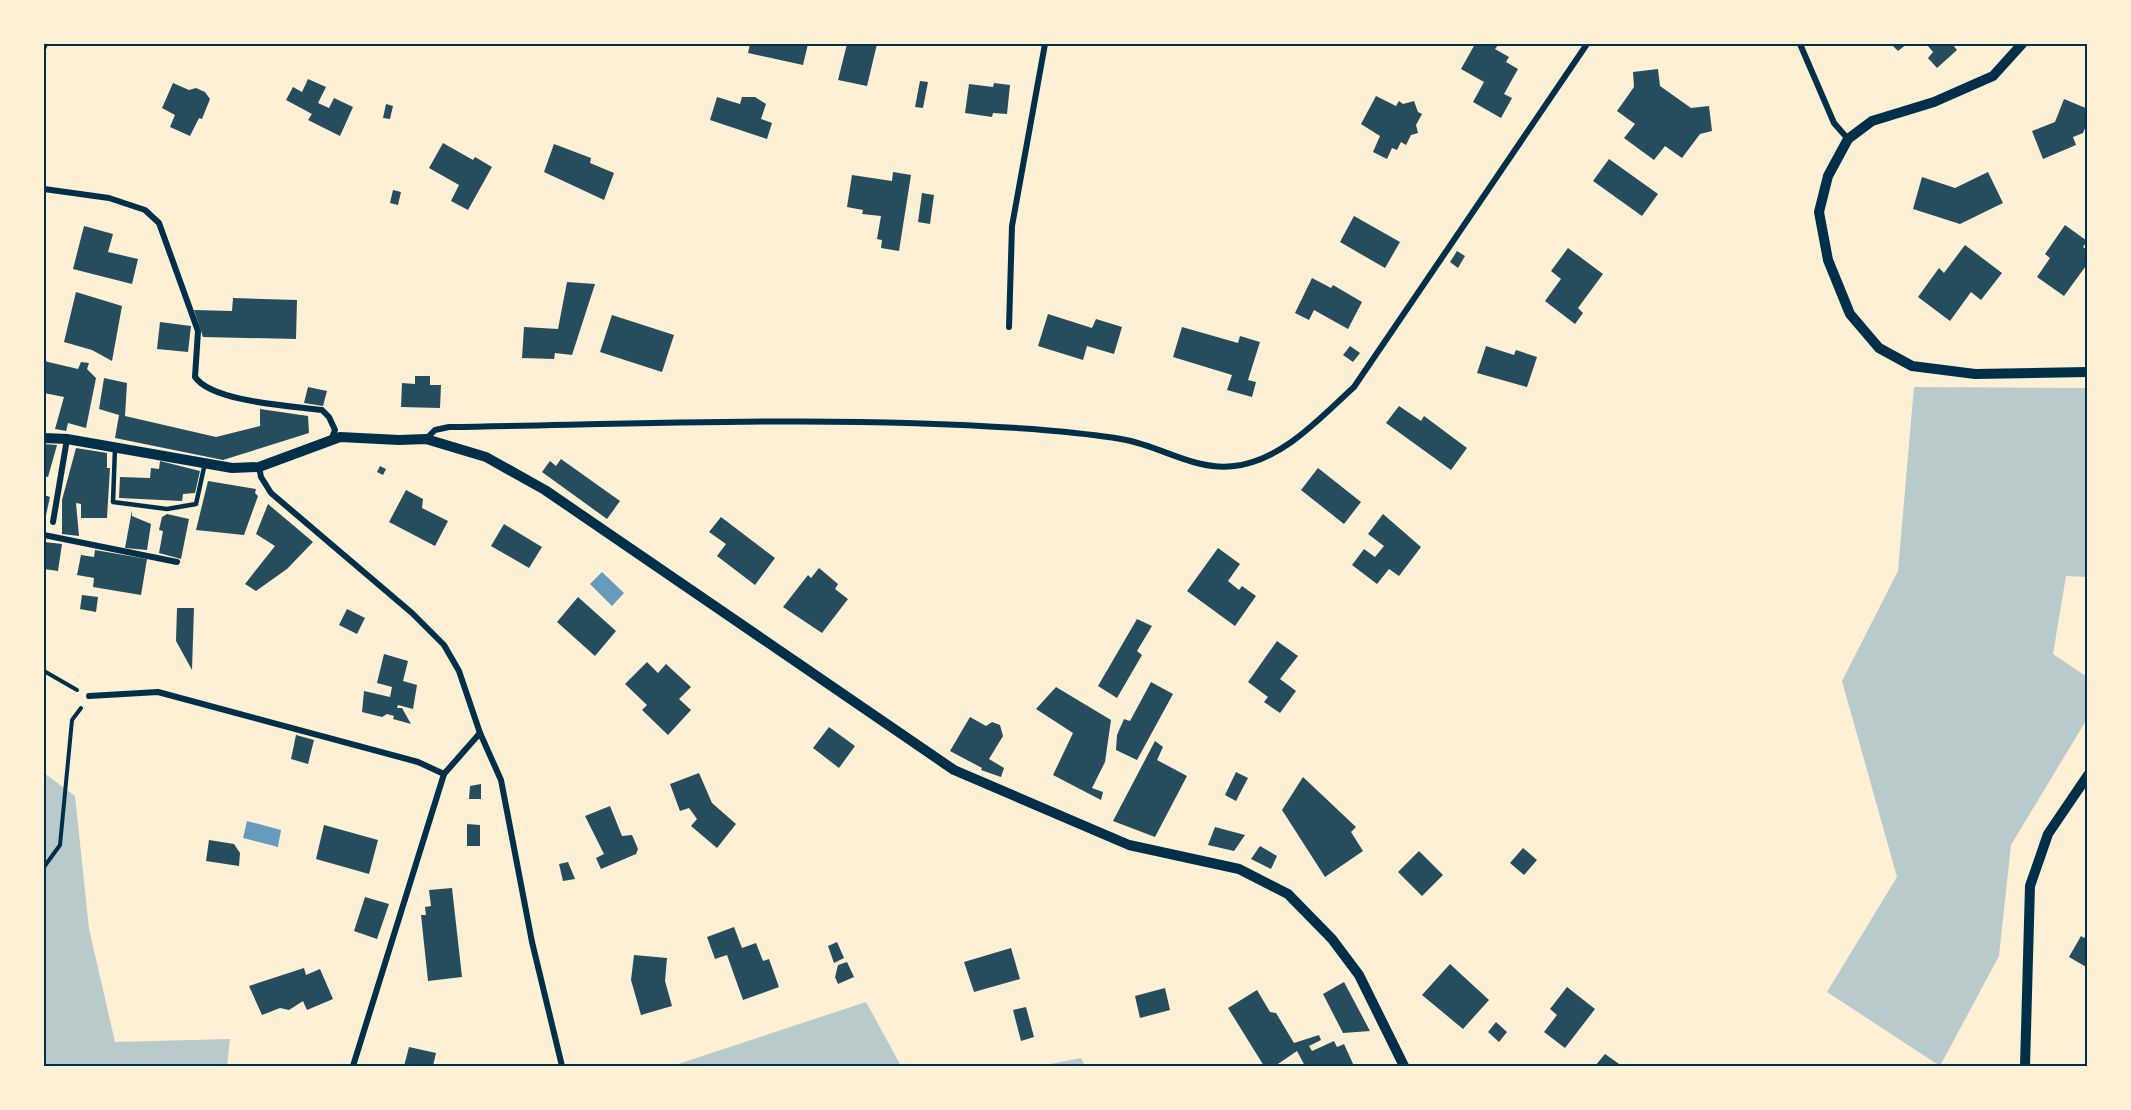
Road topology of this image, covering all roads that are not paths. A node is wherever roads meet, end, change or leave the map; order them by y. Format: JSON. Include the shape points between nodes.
{"nodes":[{"id":1,"x":1045,"y":44,"type":"edge"},
{"id":2,"x":1587,"y":44,"type":"edge"},
{"id":3,"x":1800,"y":44,"type":"edge"},
{"id":4,"x":2022,"y":44,"type":"edge"},
{"id":5,"x":1848,"y":139,"type":"junction"},
{"id":6,"x":44,"y":189,"type":"edge"},
{"id":7,"x":1009,"y":327,"type":"dead end"},
{"id":8,"x":2088,"y":372,"type":"edge"},
{"id":9,"x":44,"y":438,"type":"edge"},
{"id":10,"x":426,"y":438,"type":"junction"},
{"id":11,"x":67,"y":439,"type":"junction"},
{"id":12,"x":331,"y":440,"type":"junction"},
{"id":13,"x":115,"y":448,"type":"junction"},
{"id":14,"x":206,"y":463,"type":"junction"},
{"id":15,"x":259,"y":466,"type":"junction"},
{"id":16,"x":53,"y":522,"type":"dead end"},
{"id":17,"x":44,"y":535,"type":"edge"},
{"id":18,"x":177,"y":562,"type":"dead end"},
{"id":19,"x":89,"y":696,"type":"road end"},
{"id":20,"x":480,"y":733,"type":"junction"},
{"id":21,"x":444,"y":774,"type":"junction"},
{"id":22,"x":2088,"y":775,"type":"edge"},
{"id":23,"x":353,"y":1066,"type":"edge"},
{"id":24,"x":562,"y":1066,"type":"edge"},
{"id":25,"x":1404,"y":1066,"type":"edge"},
{"id":26,"x":2025,"y":1066,"type":"edge"}],
"edges":[{"from":1,"to":7,"type":"street","via":[[1012,226]]},
{"from":2,"to":10,"type":"street","via":[[1354,387],[1304,433],[1267,456],[1235,466],[1206,466],[1127,440],[1033,429],[902,423],[449,427],[435,430]]},
{"from":3,"to":5,"type":"street","via":[[1834,123]]},
{"from":4,"to":5,"type":"street","via":[[1993,76],[1934,102],[1872,121]]},
{"from":5,"to":8,"type":"street","via":[[1828,176],[1819,212],[1828,260],[1850,314],[1879,348],[1912,366],[1975,374]]},
{"from":6,"to":12,"type":"street","via":[[109,198],[145,210],[159,223],[198,331],[195,377],[199,383],[220,394],[322,411],[335,430]]},
{"from":9,"to":11,"type":"street"},
{"from":10,"to":12,"type":"street"},
{"from":10,"to":25,"type":"street","via":[[486,457],[545,490],[954,770],[1129,844],[1239,869],[1288,894],[1332,939],[1359,975]]},
{"from":11,"to":13,"type":"street"},
{"from":11,"to":16,"type":"street"},
{"from":12,"to":15,"type":"street"},
{"from":13,"to":14,"type":"street"},
{"from":13,"to":14,"type":"lane","via":[[113,502],[167,509],[196,504]]},
{"from":14,"to":15,"type":"street","via":[[232,468]]},
{"from":15,"to":20,"type":"street","via":[[271,493],[444,645],[459,670]]},
{"from":17,"to":18,"type":"street"},
{"from":19,"to":21,"type":"street","via":[[158,692],[418,762]]},
{"from":20,"to":21,"type":"street"},
{"from":20,"to":24,"type":"street","via":[[501,780],[532,942]]},
{"from":21,"to":23,"type":"street"},
{"from":22,"to":26,"type":"street","via":[[2048,834],[2030,886]]}]}
